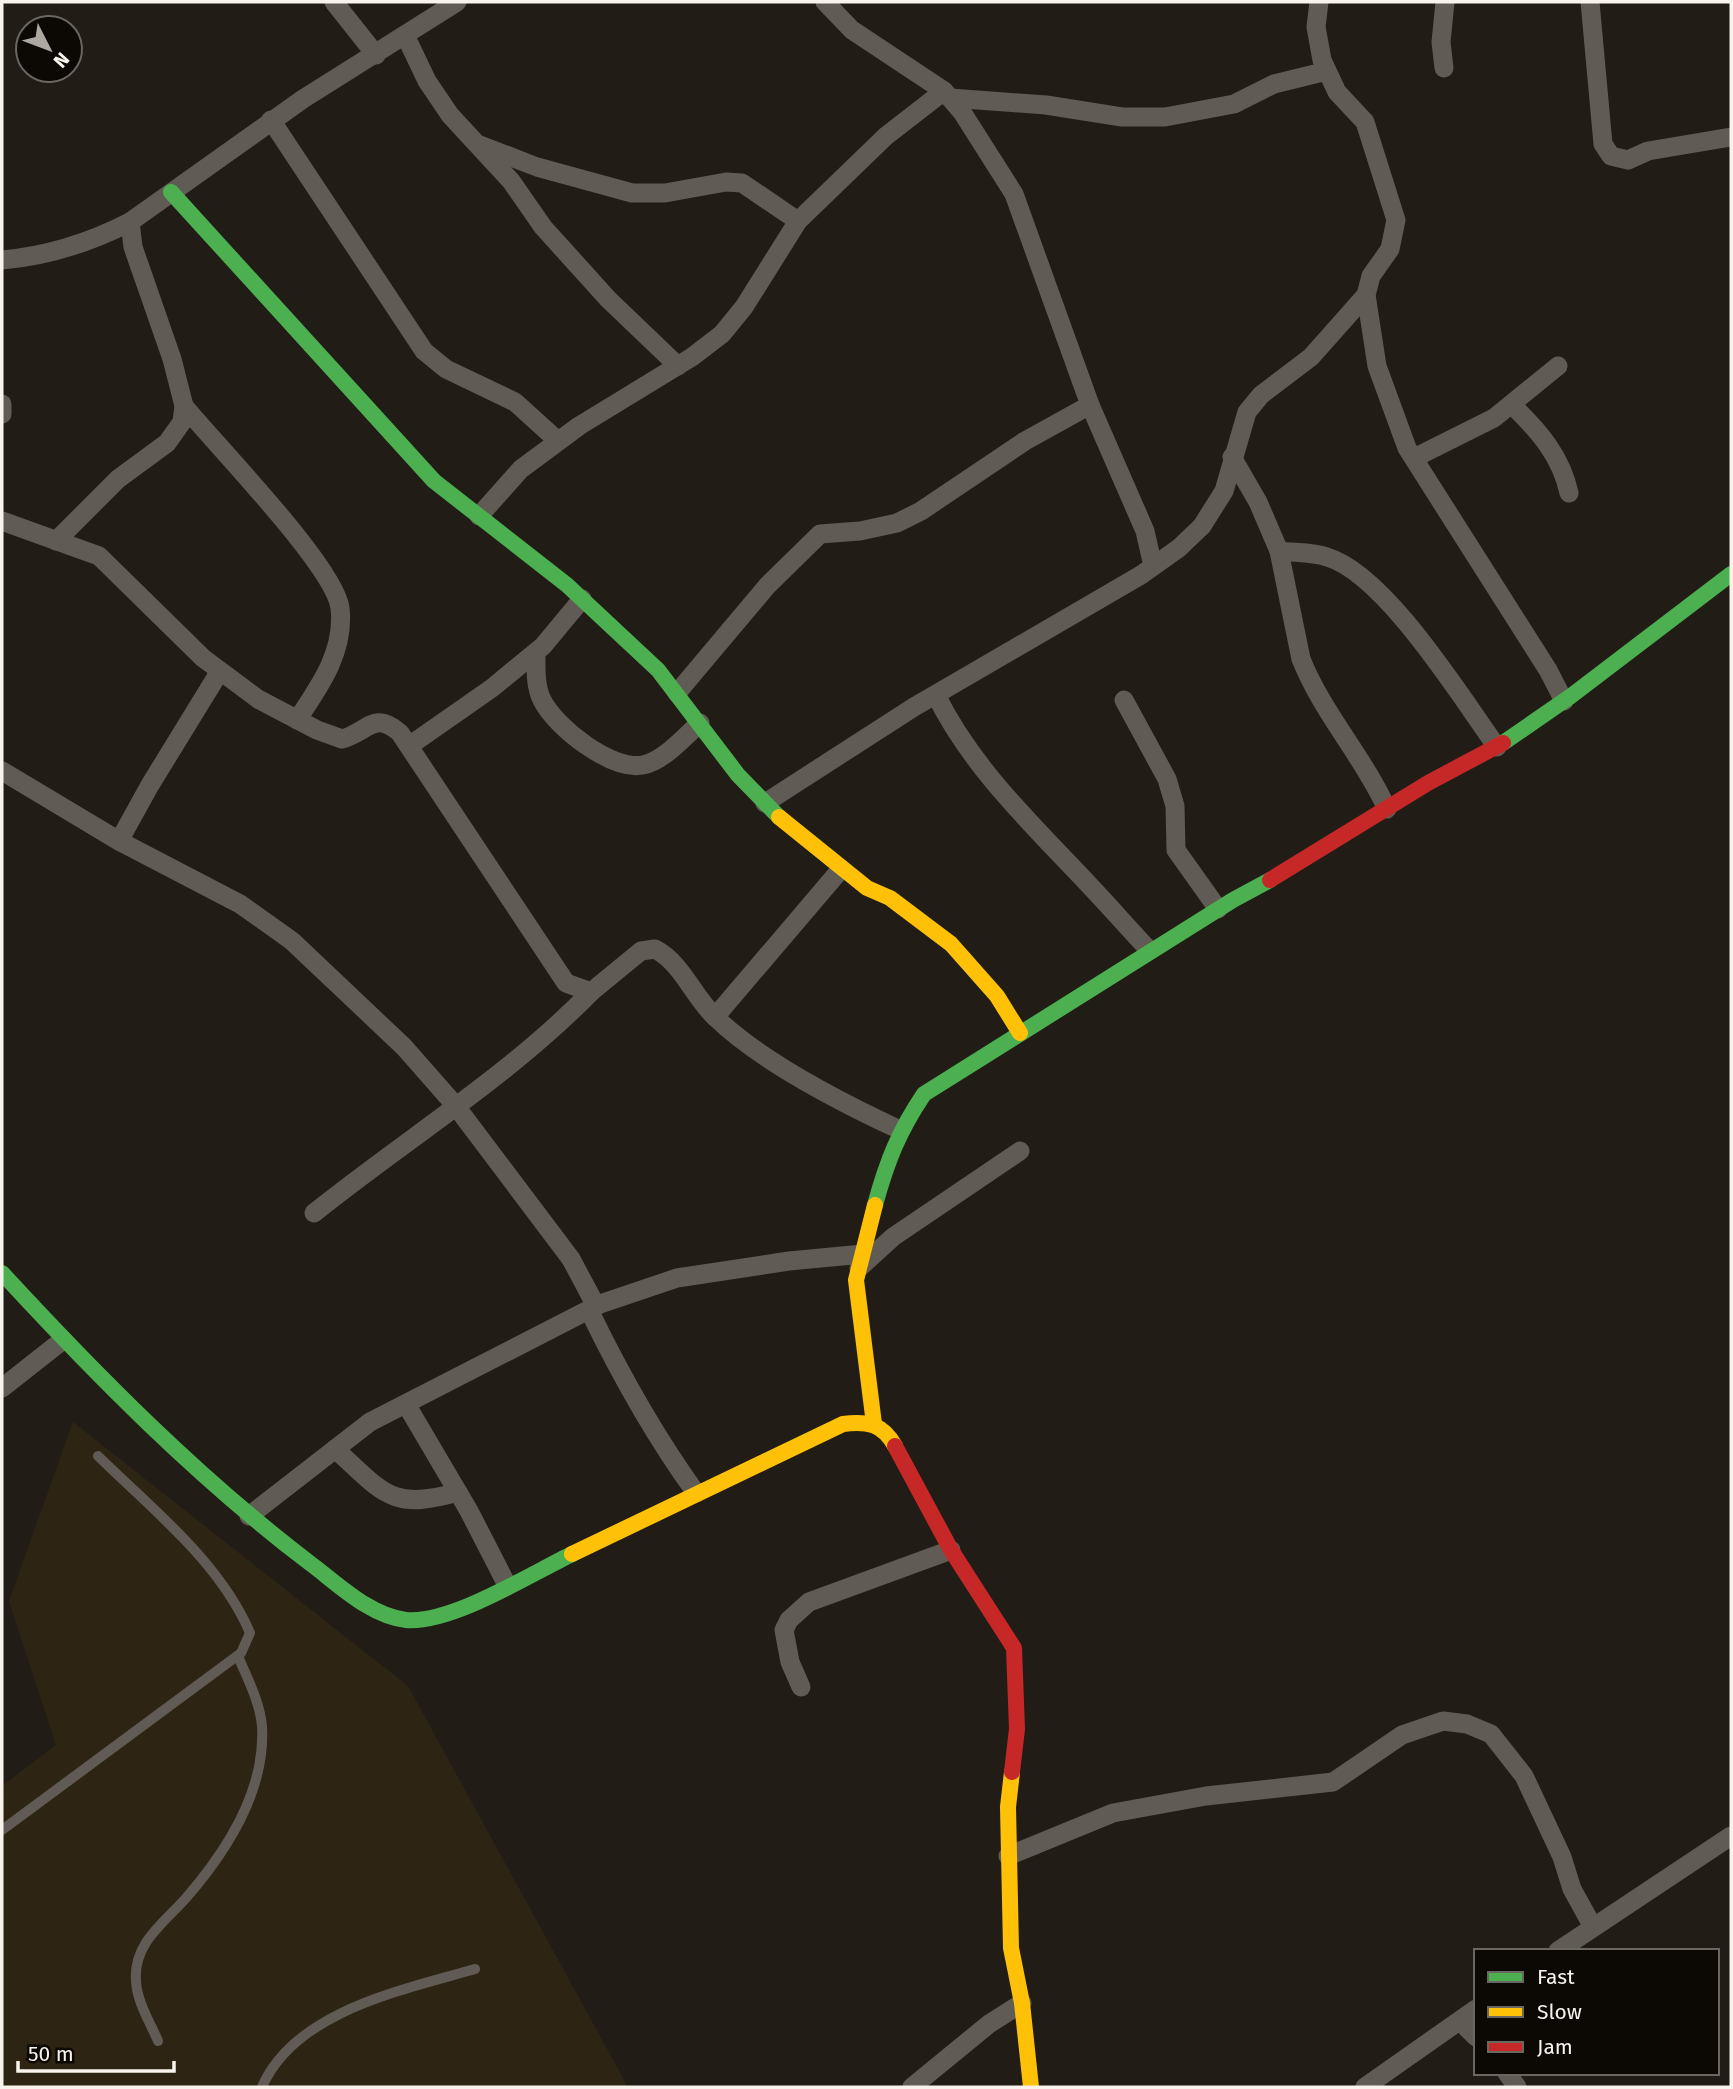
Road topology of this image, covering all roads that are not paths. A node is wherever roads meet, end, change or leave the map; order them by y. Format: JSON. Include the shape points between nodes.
{"nodes":[{"id":1,"x":334,"y":2,"type":"edge"},
{"id":2,"x":457,"y":2,"type":"edge"},
{"id":3,"x":825,"y":2,"type":"edge"},
{"id":4,"x":1319,"y":2,"type":"edge"},
{"id":5,"x":1445,"y":2,"type":"edge"},
{"id":6,"x":1590,"y":2,"type":"edge"},
{"id":7,"x":406,"y":37,"type":"junction"},
{"id":8,"x":376,"y":55,"type":"junction"},
{"id":9,"x":1444,"y":68,"type":"dead end"},
{"id":10,"x":1327,"y":71,"type":"junction"},
{"id":11,"x":947,"y":95,"type":"junction"},
{"id":12,"x":271,"y":120,"type":"junction"},
{"id":13,"x":1731,"y":137,"type":"edge"},
{"id":14,"x":475,"y":143,"type":"junction"},
{"id":15,"x":171,"y":192,"type":"junction"},
{"id":16,"x":798,"y":221,"type":"junction"},
{"id":17,"x":130,"y":222,"type":"junction"},
{"id":18,"x":2,"y":260,"type":"edge"},
{"id":19,"x":1366,"y":295,"type":"junction"},
{"id":20,"x":678,"y":366,"type":"junction"},
{"id":21,"x":1558,"y":366,"type":"dead end"},
{"id":22,"x":2,"y":404,"type":"edge"},
{"id":23,"x":1090,"y":405,"type":"junction"},
{"id":24,"x":1512,"y":405,"type":"junction"},
{"id":25,"x":184,"y":406,"type":"junction"},
{"id":26,"x":2,"y":414,"type":"edge"},
{"id":27,"x":558,"y":441,"type":"junction"},
{"id":28,"x":1232,"y":457,"type":"junction"},
{"id":29,"x":1414,"y":458,"type":"junction"},
{"id":30,"x":1569,"y":493,"type":"dead end"},
{"id":31,"x":479,"y":516,"type":"junction"},
{"id":32,"x":2,"y":521,"type":"edge"},
{"id":33,"x":56,"y":541,"type":"junction"},
{"id":34,"x":1279,"y":551,"type":"junction"},
{"id":35,"x":1153,"y":566,"type":"junction"},
{"id":36,"x":1731,"y":573,"type":"edge"},
{"id":37,"x":582,"y":599,"type":"junction"},
{"id":38,"x":536,"y":652,"type":"junction"},
{"id":39,"x":220,"y":671,"type":"junction"},
{"id":40,"x":677,"y":693,"type":"junction"},
{"id":41,"x":936,"y":695,"type":"junction"},
{"id":42,"x":1124,"y":700,"type":"dead end"},
{"id":43,"x":1564,"y":701,"type":"junction"},
{"id":44,"x":297,"y":720,"type":"junction"},
{"id":45,"x":700,"y":723,"type":"junction"},
{"id":46,"x":409,"y":746,"type":"junction"},
{"id":47,"x":1497,"y":747,"type":"junction"},
{"id":48,"x":2,"y":771,"type":"edge"},
{"id":49,"x":765,"y":803,"type":"junction"},
{"id":50,"x":1387,"y":809,"type":"junction"},
{"id":51,"x":119,"y":841,"type":"junction"},
{"id":52,"x":841,"y":869,"type":"junction"},
{"id":53,"x":1218,"y":909,"type":"junction"},
{"id":54,"x":1149,"y":950,"type":"junction"},
{"id":55,"x":591,"y":992,"type":"junction"},
{"id":56,"x":715,"y":1017,"type":"junction"},
{"id":57,"x":1020,"y":1032,"type":"junction"},
{"id":58,"x":455,"y":1105,"type":"junction"},
{"id":59,"x":900,"y":1130,"type":"junction"},
{"id":60,"x":1020,"y":1151,"type":"dead end"},
{"id":61,"x":314,"y":1213,"type":"dead end"},
{"id":62,"x":861,"y":1261,"type":"junction"},
{"id":63,"x":2,"y":1273,"type":"edge"},
{"id":64,"x":592,"y":1308,"type":"junction"},
{"id":65,"x":63,"y":1340,"type":"junction"},
{"id":66,"x":2,"y":1388,"type":"edge"},
{"id":67,"x":406,"y":1404,"type":"junction"},
{"id":68,"x":874,"y":1424,"type":"junction"},
{"id":69,"x":335,"y":1449,"type":"junction"},
{"id":70,"x":98,"y":1456,"type":"dead end"},
{"id":71,"x":458,"y":1492,"type":"junction"},
{"id":72,"x":696,"y":1493,"type":"junction"},
{"id":73,"x":249,"y":1516,"type":"junction"},
{"id":74,"x":951,"y":1550,"type":"junction"},
{"id":75,"x":507,"y":1586,"type":"junction"},
{"id":76,"x":238,"y":1656,"type":"junction"},
{"id":77,"x":801,"y":1687,"type":"dead end"},
{"id":78,"x":2,"y":1830,"type":"edge"},
{"id":79,"x":1731,"y":1836,"type":"edge"},
{"id":80,"x":1009,"y":1856,"type":"junction"},
{"id":81,"x":1593,"y":1927,"type":"junction"},
{"id":82,"x":1562,"y":1949,"type":"edge"},
{"id":83,"x":475,"y":1969,"type":"dead end"},
{"id":84,"x":1022,"y":2003,"type":"junction"},
{"id":85,"x":1468,"y":2015,"type":"edge"},
{"id":86,"x":1474,"y":2032,"type":"edge"},
{"id":87,"x":158,"y":2041,"type":"dead end"},
{"id":88,"x":262,"y":2087,"type":"edge"},
{"id":89,"x":912,"y":2087,"type":"edge"},
{"id":90,"x":1031,"y":2087,"type":"edge"},
{"id":91,"x":1365,"y":2087,"type":"edge"}],
"edges":[{"from":1,"to":8,"type":"street"},
{"from":2,"to":7,"type":"street"},
{"from":3,"to":11,"type":"street","via":[[852,30]]},
{"from":4,"to":10,"type":"street","via":[[1315,27]]},
{"from":5,"to":9,"type":"street"},
{"from":6,"to":13,"type":"street","via":[[1603,144],[1611,156],[1628,160],[1648,151]]},
{"from":7,"to":8,"type":"street"},
{"from":7,"to":14,"type":"street","via":[[427,81]]},
{"from":8,"to":12,"type":"street"},
{"from":10,"to":11,"type":"street","via":[[1273,84],[1234,104],[1165,117],[1122,117]]},
{"from":10,"to":19,"type":"street","via":[[1337,92],[1365,122],[1396,220],[1390,249],[1371,276]]},
{"from":11,"to":16,"type":"street","via":[[886,136]]},
{"from":11,"to":23,"type":"street","via":[[1014,194]]},
{"from":12,"to":15,"type":"street"},
{"from":12,"to":27,"type":"street","via":[[424,351],[446,369],[515,402]]},
{"from":14,"to":16,"type":"street","via":[[537,167],[632,193],[742,183]]},
{"from":14,"to":20,"type":"street","via":[[608,299]]},
{"from":15,"to":17,"type":"street"},
{"from":15,"to":31,"type":"street","via":[[434,481]]},
{"from":16,"to":20,"type":"street","via":[[722,334]]},
{"from":17,"to":18,"type":"street","via":[[58,251]]},
{"from":17,"to":25,"type":"street","via":[[137,260]]},
{"from":19,"to":28,"type":"street","via":[[1311,357],[1261,395],[1247,412]]},
{"from":19,"to":29,"type":"street","via":[[1377,366]]},
{"from":20,"to":27,"type":"street"},
{"from":21,"to":24,"type":"street"},
{"from":22,"to":26,"type":"street"},
{"from":23,"to":35,"type":"street","via":[[1145,531]]},
{"from":23,"to":40,"type":"street","via":[[897,523],[820,534],[760,594]]},
{"from":24,"to":29,"type":"street"},
{"from":24,"to":30,"type":"street","via":[[1553,452]]},
{"from":25,"to":33,"type":"street","via":[[182,422],[167,443],[118,479]]},
{"from":25,"to":44,"type":"street","via":[[327,576],[340,606],[339,639],[327,676]]},
{"from":27,"to":31,"type":"street","via":[[521,469]]},
{"from":28,"to":34,"type":"street"},
{"from":28,"to":35,"type":"street","via":[[1224,491],[1202,526]]},
{"from":29,"to":43,"type":"street"},
{"from":31,"to":37,"type":"street"},
{"from":32,"to":33,"type":"street"},
{"from":33,"to":39,"type":"street","via":[[99,556]]},
{"from":34,"to":47,"type":"street","via":[[1327,557],[1366,580],[1416,636]]},
{"from":34,"to":50,"type":"street","via":[[1307,676],[1323,708],[1375,782]]},
{"from":35,"to":41,"type":"street"},
{"from":36,"to":43,"type":"street"},
{"from":37,"to":38,"type":"street"},
{"from":37,"to":40,"type":"street"},
{"from":38,"to":45,"type":"street","via":[[542,700],[559,724],[615,762],[643,765],[662,756]]},
{"from":38,"to":46,"type":"street"},
{"from":39,"to":44,"type":"street"},
{"from":39,"to":51,"type":"street"},
{"from":40,"to":45,"type":"street"},
{"from":41,"to":49,"type":"street"},
{"from":41,"to":54,"type":"street","via":[[948,720],[986,772],[1057,855]]},
{"from":42,"to":53,"type":"street","via":[[1167,779],[1175,806],[1176,850]]},
{"from":43,"to":47,"type":"street"},
{"from":44,"to":46,"type":"street","via":[[342,738],[383,722]]},
{"from":45,"to":49,"type":"street"},
{"from":46,"to":55,"type":"street","via":[[566,983]]},
{"from":47,"to":50,"type":"street"},
{"from":48,"to":51,"type":"street"},
{"from":49,"to":52,"type":"street"},
{"from":50,"to":53,"type":"street"},
{"from":51,"to":58,"type":"street","via":[[240,904],[292,941],[404,1047]]},
{"from":52,"to":56,"type":"street"},
{"from":52,"to":57,"type":"street","via":[[890,898],[951,944],[997,996]]},
{"from":53,"to":54,"type":"street"},
{"from":54,"to":57,"type":"street"},
{"from":55,"to":56,"type":"street","via":[[641,951],[655,949],[675,963]]},
{"from":55,"to":58,"type":"street","via":[[549,1035]]},
{"from":56,"to":59,"type":"street","via":[[838,1101]]},
{"from":57,"to":59,"type":"street","via":[[925,1094]]},
{"from":58,"to":61,"type":"street"},
{"from":58,"to":64,"type":"street","via":[[571,1259]]},
{"from":59,"to":62,"type":"street","via":[[884,1167]]},
{"from":60,"to":62,"type":"street"},
{"from":62,"to":64,"type":"street","via":[[789,1261],[677,1278]]},
{"from":62,"to":68,"type":"street","via":[[856,1280]]},
{"from":63,"to":65,"type":"street"},
{"from":64,"to":67,"type":"street"},
{"from":64,"to":72,"type":"street","via":[[653,1431]]},
{"from":65,"to":66,"type":"street"},
{"from":65,"to":73,"type":"street"},
{"from":67,"to":69,"type":"street","via":[[370,1422]]},
{"from":67,"to":71,"type":"street"},
{"from":68,"to":72,"type":"street","via":[[843,1424]]},
{"from":68,"to":74,"type":"street","via":[[887,1431]]},
{"from":69,"to":71,"type":"street","via":[[386,1495],[431,1500]]},
{"from":69,"to":73,"type":"street"},
{"from":70,"to":76,"type":"lane","via":[[209,1567],[238,1605],[250,1633]]},
{"from":71,"to":75,"type":"street"},
{"from":72,"to":75,"type":"street"},
{"from":73,"to":75,"type":"street","via":[[389,1616],[414,1621],[442,1617]]},
{"from":74,"to":77,"type":"street","via":[[809,1602],[797,1612],[784,1630]]},
{"from":74,"to":80,"type":"street","via":[[1014,1648],[1017,1730],[1008,1807]]},
{"from":76,"to":78,"type":"lane"},
{"from":76,"to":87,"type":"lane","via":[[262,1726],[251,1798],[227,1844],[141,1948],[136,1980]]},
{"from":79,"to":81,"type":"street"},
{"from":80,"to":81,"type":"street","via":[[1113,1814],[1206,1796],[1333,1782],[1402,1735],[1443,1721],[1491,1734],[1524,1776]]},
{"from":80,"to":84,"type":"street","via":[[1011,1948]]},
{"from":81,"to":82,"type":"street"},
{"from":83,"to":88,"type":"lane","via":[[328,2020],[271,2068]]},
{"from":84,"to":89,"type":"street"},
{"from":84,"to":90,"type":"street"},
{"from":85,"to":86,"type":"street"},
{"from":85,"to":91,"type":"street"}]}
